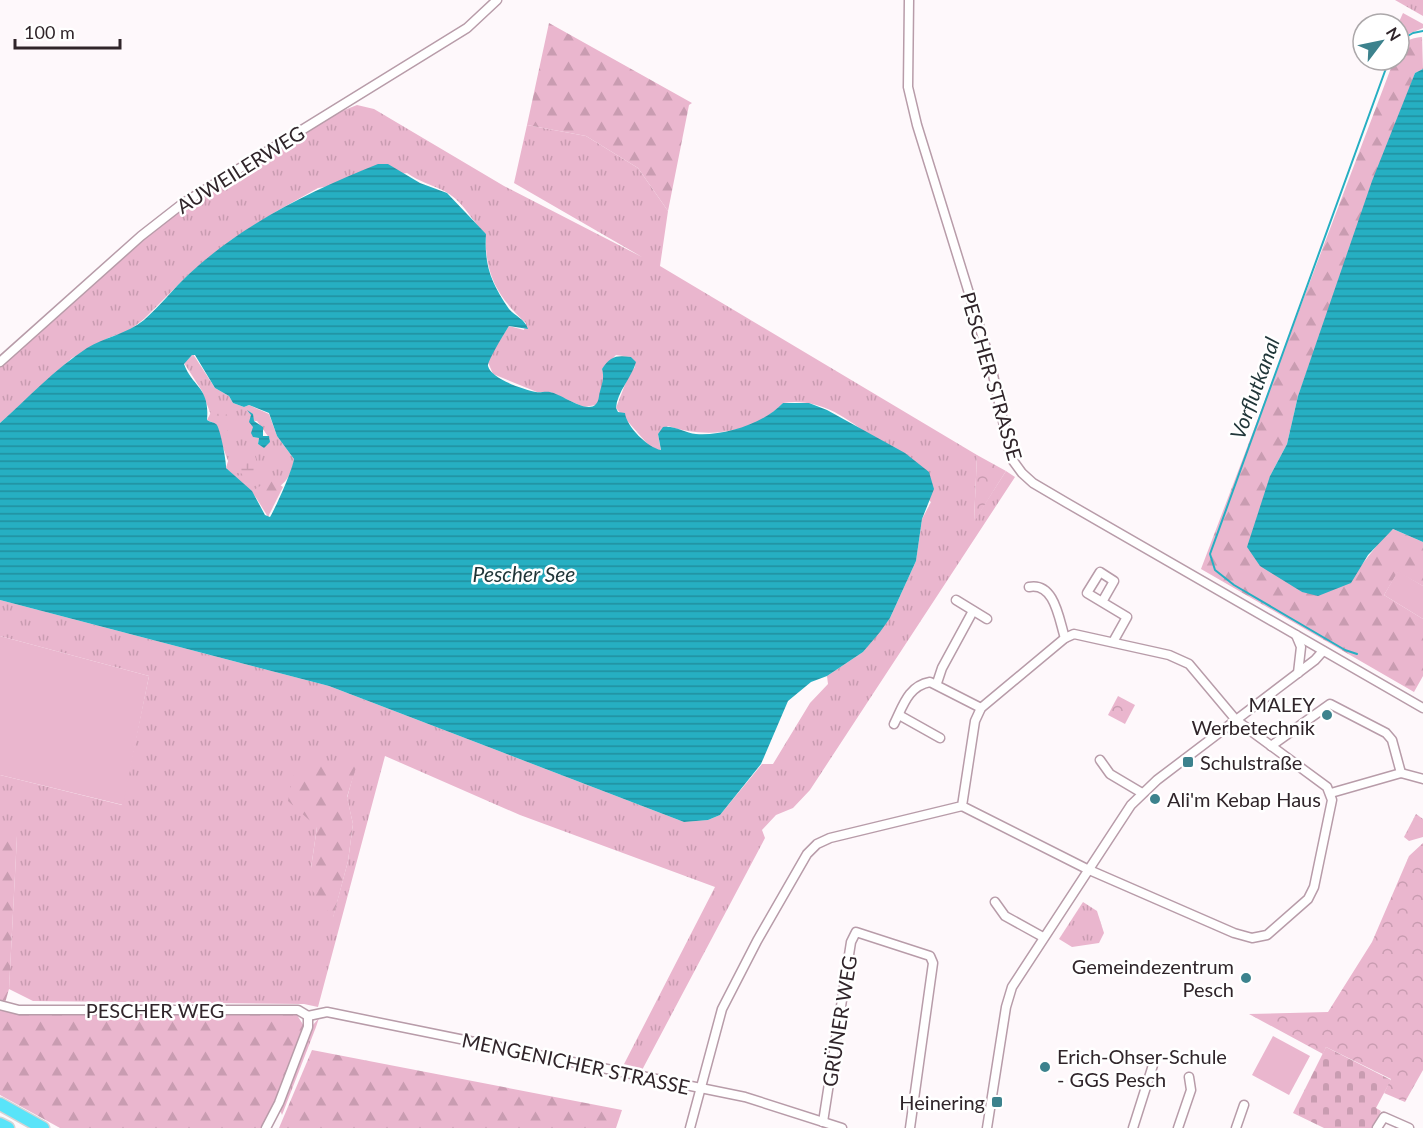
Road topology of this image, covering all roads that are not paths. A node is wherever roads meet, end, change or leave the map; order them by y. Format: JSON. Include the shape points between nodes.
{"nodes":[{"id":1,"x":497,"y":0,"type":"edge"},
{"id":2,"x":909,"y":0,"type":"edge"},
{"id":3,"x":0,"y":362,"type":"edge"},
{"id":4,"x":1029,"y":587,"type":"dead end"},
{"id":5,"x":956,"y":600,"type":"dead end"},
{"id":6,"x":1101,"y":602,"type":"dead end"},
{"id":7,"x":973,"y":611,"type":"junction"},
{"id":8,"x":987,"y":619,"type":"dead end"},
{"id":9,"x":1296,"y":635,"type":"junction"},
{"id":10,"x":1065,"y":638,"type":"junction"},
{"id":11,"x":1113,"y":642,"type":"junction"},
{"id":12,"x":1323,"y":651,"type":"junction"},
{"id":13,"x":1298,"y":673,"type":"junction"},
{"id":14,"x":937,"y":683,"type":"junction"},
{"id":15,"x":981,"y":708,"type":"junction"},
{"id":16,"x":1423,"y":708,"type":"edge"},
{"id":17,"x":899,"y":715,"type":"junction"},
{"id":18,"x":1236,"y":720,"type":"junction"},
{"id":19,"x":894,"y":724,"type":"dead end"},
{"id":20,"x":940,"y":738,"type":"dead end"},
{"id":21,"x":1271,"y":746,"type":"junction"},
{"id":22,"x":1100,"y":760,"type":"dead end"},
{"id":23,"x":1401,"y":772,"type":"junction"},
{"id":24,"x":1423,"y":779,"type":"edge"},
{"id":25,"x":1142,"y":793,"type":"junction"},
{"id":26,"x":1331,"y":793,"type":"junction"},
{"id":27,"x":962,"y":806,"type":"junction"},
{"id":28,"x":1087,"y":869,"type":"junction"},
{"id":29,"x":995,"y":902,"type":"dead end"},
{"id":30,"x":1043,"y":937,"type":"junction"},
{"id":31,"x":0,"y":1005,"type":"edge"},
{"id":32,"x":308,"y":1016,"type":"junction"},
{"id":33,"x":1154,"y":1065,"type":"dead end"},
{"id":34,"x":1189,"y":1077,"type":"dead end"},
{"id":35,"x":702,"y":1089,"type":"junction"},
{"id":36,"x":0,"y":1104,"type":"edge"},
{"id":37,"x":1244,"y":1105,"type":"dead end"},
{"id":38,"x":823,"y":1122,"type":"junction"},
{"id":39,"x":0,"y":1124,"type":"edge"},
{"id":40,"x":8,"y":1128,"type":"edge"},
{"id":41,"x":43,"y":1128,"type":"edge"},
{"id":42,"x":266,"y":1128,"type":"edge"},
{"id":43,"x":690,"y":1128,"type":"edge"},
{"id":44,"x":842,"y":1128,"type":"edge"},
{"id":45,"x":910,"y":1128,"type":"edge"},
{"id":46,"x":987,"y":1128,"type":"edge"},
{"id":47,"x":1132,"y":1128,"type":"edge"},
{"id":48,"x":1178,"y":1128,"type":"edge"},
{"id":49,"x":1236,"y":1128,"type":"edge"},
{"id":50,"x":1377,"y":1128,"type":"edge"},
{"id":51,"x":1409,"y":1128,"type":"edge"}],
"edges":[{"from":1,"to":3,"type":"street","name":"AUWEILERWEG","via":[[467,28],[182,204]]},
{"from":2,"to":9,"type":"street","name":"PESCHER STRASSE","via":[[908,87],[914,115],[990,361],[1006,441],[1017,467],[1033,483]]},
{"from":4,"to":10,"type":"street","via":[[1044,589],[1050,595]]},
{"from":5,"to":7,"type":"street"},
{"from":6,"to":11,"type":"street","via":[[1127,617]]},
{"from":7,"to":8,"type":"street"},
{"from":7,"to":14,"type":"street"},
{"from":9,"to":12,"type":"street","name":"PESCHER STRASSE"},
{"from":9,"to":13,"type":"street","via":[[1301,647]]},
{"from":10,"to":11,"type":"street","via":[[1074,634]]},
{"from":10,"to":15,"type":"street"},
{"from":11,"to":18,"type":"street","via":[[1189,664]]},
{"from":12,"to":13,"type":"street"},
{"from":12,"to":16,"type":"street","name":"PESCHER STRASSE"},
{"from":13,"to":18,"type":"street"},
{"from":14,"to":15,"type":"street"},
{"from":14,"to":17,"type":"street","via":[[916,686]]},
{"from":15,"to":27,"type":"street","via":[[975,721]]},
{"from":17,"to":19,"type":"street"},
{"from":17,"to":20,"type":"street"},
{"from":18,"to":21,"type":"street"},
{"from":18,"to":25,"type":"street"},
{"from":21,"to":23,"type":"street","via":[[1330,704],[1386,733],[1392,740]]},
{"from":21,"to":26,"type":"street"},
{"from":22,"to":25,"type":"street","via":[[1110,774]]},
{"from":23,"to":24,"type":"street"},
{"from":23,"to":26,"type":"street"},
{"from":25,"to":28,"type":"street"},
{"from":26,"to":28,"type":"street","via":[[1312,893],[1267,935],[1234,933]]},
{"from":27,"to":28,"type":"street"},
{"from":27,"to":35,"type":"street","via":[[830,838],[807,854],[730,989]]},
{"from":28,"to":30,"type":"street"},
{"from":29,"to":30,"type":"street","via":[[1005,916]]},
{"from":30,"to":46,"type":"street","via":[[1010,994]]},
{"from":31,"to":32,"type":"street","name":"PESCHER WEG","via":[[19,1010],[298,1010]]},
{"from":32,"to":35,"type":"street","name":"MENGENICHER STRASSE","via":[[327,1012]]},
{"from":32,"to":42,"type":"street","via":[[308,1027]]},
{"from":33,"to":47,"type":"street"},
{"from":34,"to":48,"type":"street","via":[[1191,1090]]},
{"from":35,"to":38,"type":"street","name":"MENGENICHER STRASSE"},
{"from":35,"to":43,"type":"street"},
{"from":36,"to":41,"type":"highway"},
{"from":37,"to":49,"type":"street"},
{"from":38,"to":44,"type":"street","name":"MENGENICHER STRASSE"},
{"from":38,"to":45,"type":"street","name":"GRÜNER WEG","via":[[856,932],[932,959]]},
{"from":39,"to":40,"type":"highway"},
{"from":50,"to":51,"type":"street","via":[[1384,1117]]}]}
